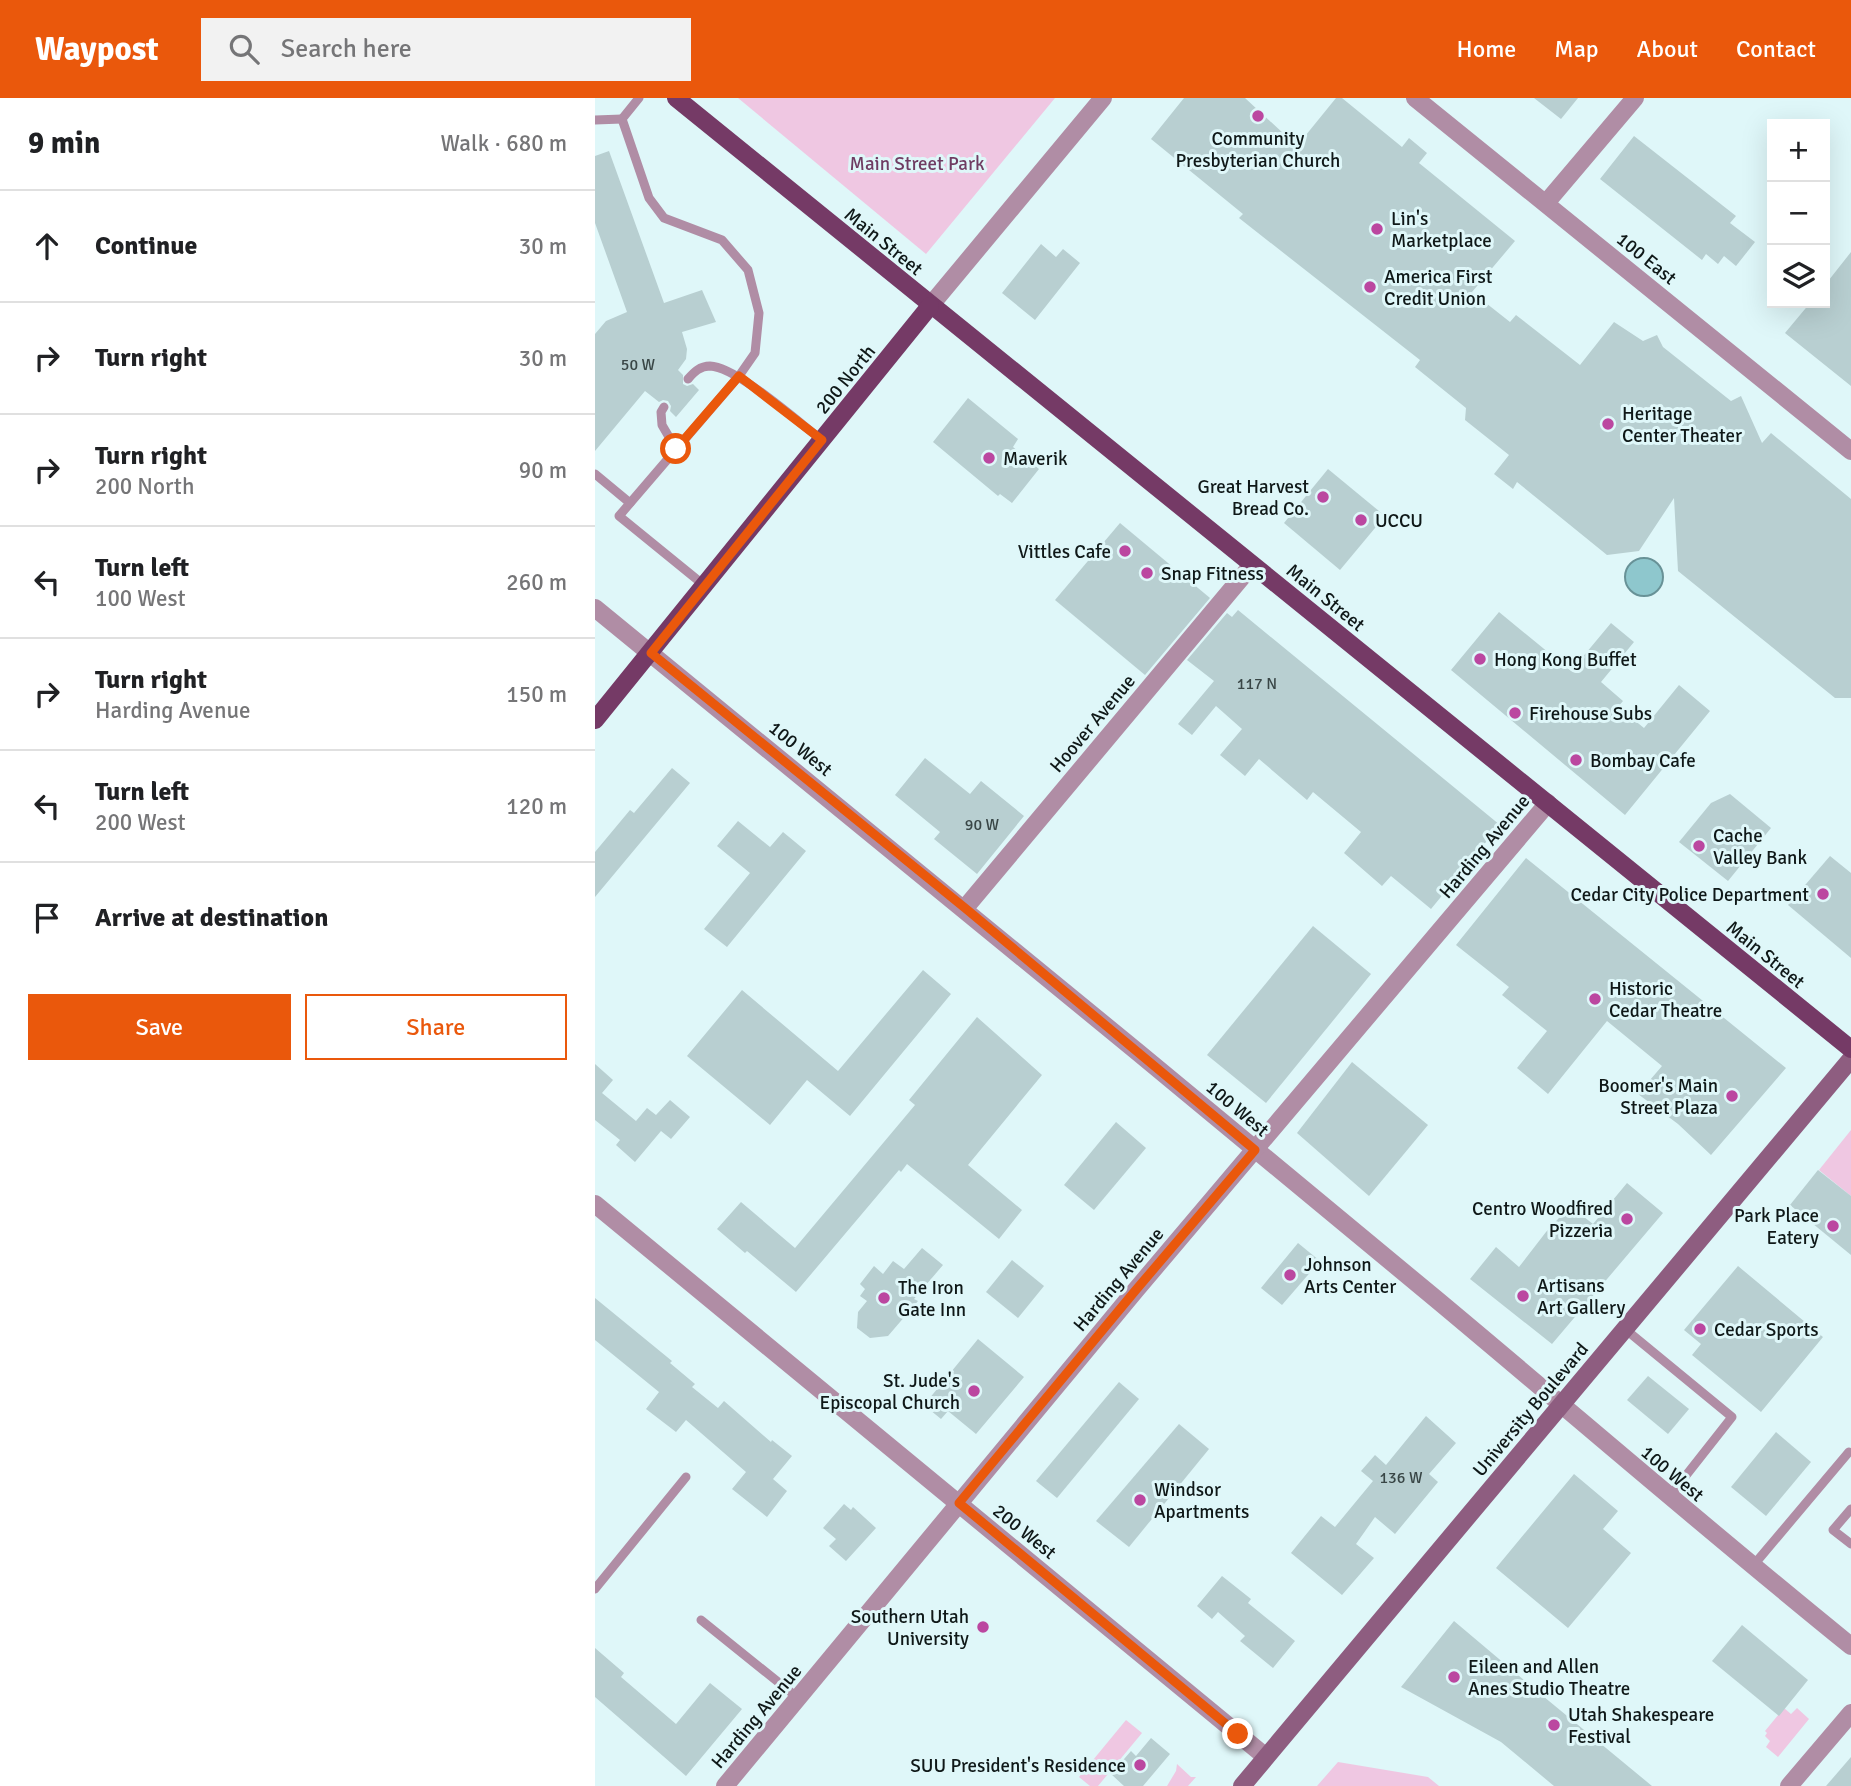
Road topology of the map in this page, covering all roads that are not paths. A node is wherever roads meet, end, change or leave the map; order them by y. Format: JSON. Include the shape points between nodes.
{"nodes":[{"id":1,"x":639,"y":98,"type":"edge"},
{"id":2,"x":676,"y":98,"type":"edge"},
{"id":3,"x":1103,"y":98,"type":"edge"},
{"id":4,"x":1415,"y":98,"type":"edge"},
{"id":5,"x":1635,"y":98,"type":"edge"},
{"id":6,"x":622,"y":119,"type":"junction"},
{"id":7,"x":595,"y":120,"type":"edge"},
{"id":8,"x":1546,"y":203,"type":"junction"},
{"id":9,"x":930,"y":306,"type":"junction"},
{"id":10,"x":739,"y":376,"type":"junction"},
{"id":11,"x":688,"y":379,"type":"dead end"},
{"id":12,"x":664,"y":407,"type":"dead end"},
{"id":13,"x":822,"y":440,"type":"junction"},
{"id":14,"x":676,"y":449,"type":"junction"},
{"id":15,"x":1851,"y":451,"type":"edge"},
{"id":16,"x":595,"y":474,"type":"edge"},
{"id":17,"x":630,"y":503,"type":"junction"},
{"id":18,"x":1252,"y":565,"type":"junction"},
{"id":19,"x":705,"y":586,"type":"junction"},
{"id":20,"x":595,"y":608,"type":"edge"},
{"id":21,"x":651,"y":653,"type":"junction"},
{"id":22,"x":595,"y":720,"type":"edge"},
{"id":23,"x":1548,"y":803,"type":"junction"},
{"id":24,"x":965,"y":908,"type":"junction"},
{"id":25,"x":1851,"y":1049,"type":"edge"},
{"id":26,"x":1851,"y":1059,"type":"edge"},
{"id":27,"x":1255,"y":1150,"type":"junction"},
{"id":28,"x":595,"y":1204,"type":"edge"},
{"id":29,"x":1625,"y":1329,"type":"junction"},
{"id":30,"x":1560,"y":1406,"type":"junction"},
{"id":31,"x":1849,"y":1452,"type":"dead end"},
{"id":32,"x":685,"y":1477,"type":"dead end"},
{"id":33,"x":1669,"y":1497,"type":"junction"},
{"id":34,"x":959,"y":1503,"type":"junction"},
{"id":35,"x":1851,"y":1509,"type":"edge"},
{"id":36,"x":1851,"y":1544,"type":"edge"},
{"id":37,"x":1752,"y":1567,"type":"junction"},
{"id":38,"x":595,"y":1589,"type":"edge"},
{"id":39,"x":701,"y":1620,"type":"dead end"},
{"id":40,"x":1851,"y":1646,"type":"edge"},
{"id":41,"x":797,"y":1698,"type":"junction"},
{"id":42,"x":1851,"y":1713,"type":"edge"},
{"id":43,"x":1266,"y":1757,"type":"junction"},
{"id":44,"x":725,"y":1786,"type":"edge"},
{"id":45,"x":1242,"y":1786,"type":"edge"},
{"id":46,"x":1789,"y":1786,"type":"edge"}],
"edges":[{"from":1,"to":6,"type":"lane"},
{"from":2,"to":9,"type":"main road","name":"Main Street"},
{"from":3,"to":9,"type":"street","name":"200 North"},
{"from":4,"to":8,"type":"street","name":"100 East"},
{"from":5,"to":8,"type":"street"},
{"from":6,"to":7,"type":"lane"},
{"from":6,"to":10,"type":"lane","via":[[649,198],[664,218],[722,240],[748,270],[759,313],[755,354]]},
{"from":8,"to":15,"type":"street","name":"100 East"},
{"from":9,"to":13,"type":"main road","name":"200 North"},
{"from":9,"to":18,"type":"main road","name":"Main Street"},
{"from":10,"to":11,"type":"lane","via":[[711,366],[695,370]]},
{"from":10,"to":13,"type":"lane"},
{"from":10,"to":14,"type":"lane"},
{"from":12,"to":14,"type":"lane","via":[[662,425]]},
{"from":13,"to":19,"type":"main road","name":"200 North"},
{"from":14,"to":17,"type":"lane"},
{"from":16,"to":17,"type":"lane"},
{"from":17,"to":19,"type":"lane","via":[[619,516]]},
{"from":18,"to":23,"type":"main road","name":"Main Street"},
{"from":18,"to":24,"type":"street","name":"Hoover Avenue"},
{"from":19,"to":21,"type":"main road","name":"200 North"},
{"from":20,"to":21,"type":"street","name":"100 West"},
{"from":21,"to":22,"type":"main road","name":"200 North"},
{"from":21,"to":24,"type":"street","name":"100 West"},
{"from":23,"to":25,"type":"main road","name":"Main Street"},
{"from":23,"to":27,"type":"street","name":"Harding Avenue"},
{"from":24,"to":27,"type":"street","name":"100 West"},
{"from":26,"to":29,"type":"main road","name":"University Boulevard"},
{"from":27,"to":30,"type":"street","name":"100 West"},
{"from":27,"to":34,"type":"street","name":"Harding Avenue"},
{"from":28,"to":34,"type":"street","name":"200 West"},
{"from":29,"to":30,"type":"main road","name":"University Boulevard"},
{"from":29,"to":33,"type":"lane","via":[[1732,1417]]},
{"from":30,"to":33,"type":"street","name":"100 West"},
{"from":30,"to":43,"type":"main road","name":"University Boulevard"},
{"from":31,"to":37,"type":"lane"},
{"from":32,"to":38,"type":"lane"},
{"from":33,"to":37,"type":"street","name":"100 West"},
{"from":34,"to":41,"type":"street","name":"Harding Avenue"},
{"from":34,"to":43,"type":"street","name":"200 West"},
{"from":35,"to":36,"type":"lane","via":[[1833,1530]]},
{"from":37,"to":40,"type":"street","name":"100 West"},
{"from":39,"to":41,"type":"lane"},
{"from":41,"to":44,"type":"street","name":"Harding Avenue"},
{"from":42,"to":46,"type":"street"},
{"from":43,"to":45,"type":"main road","name":"University Boulevard"}]}
